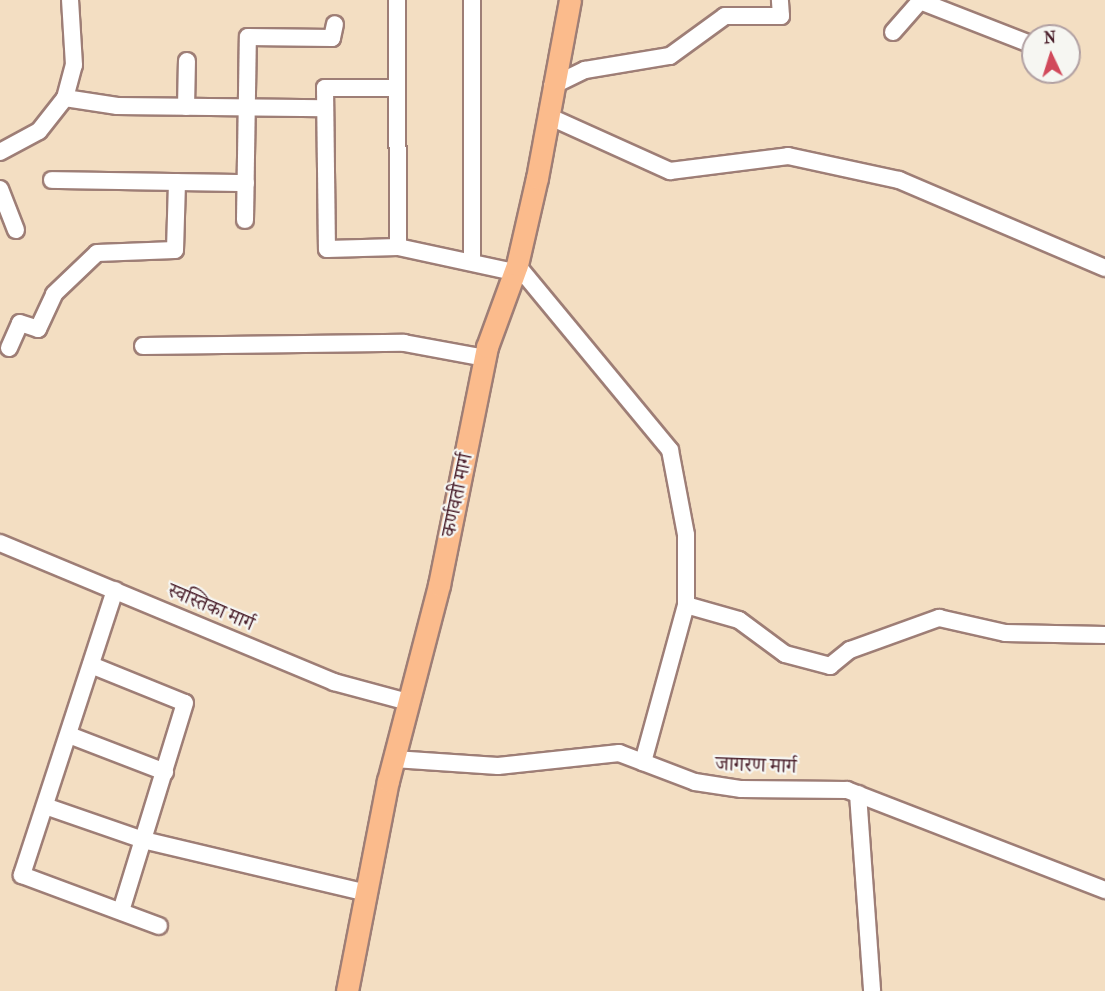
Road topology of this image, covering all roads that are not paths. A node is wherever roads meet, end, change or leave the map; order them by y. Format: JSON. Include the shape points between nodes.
{"nodes":[{"id":1,"x":70,"y":0,"type":"edge"},
{"id":2,"x":397,"y":0,"type":"edge"},
{"id":3,"x":472,"y":0,"type":"edge"},
{"id":4,"x":570,"y":0,"type":"edge"},
{"id":5,"x":780,"y":0,"type":"edge"},
{"id":6,"x":920,"y":1,"type":"edge"},
{"id":7,"x":335,"y":24,"type":"dead end"},
{"id":8,"x":893,"y":32,"type":"dead end"},
{"id":9,"x":1021,"y":40,"type":"edge"},
{"id":10,"x":187,"y":61,"type":"dead end"},
{"id":11,"x":552,"y":86,"type":"junction"},
{"id":12,"x":397,"y":88,"type":"junction"},
{"id":13,"x":65,"y":98,"type":"junction"},
{"id":14,"x":186,"y":107,"type":"junction"},
{"id":15,"x":326,"y":108,"type":"junction"},
{"id":16,"x":247,"y":109,"type":"junction"},
{"id":17,"x":548,"y":116,"type":"junction"},
{"id":18,"x":0,"y":152,"type":"edge"},
{"id":19,"x":52,"y":180,"type":"dead end"},
{"id":20,"x":177,"y":182,"type":"junction"},
{"id":21,"x":246,"y":183,"type":"junction"},
{"id":22,"x":0,"y":189,"type":"edge"},
{"id":23,"x":245,"y":220,"type":"dead end"},
{"id":24,"x":16,"y":230,"type":"dead end"},
{"id":25,"x":398,"y":247,"type":"junction"},
{"id":26,"x":472,"y":259,"type":"junction"},
{"id":27,"x":515,"y":268,"type":"junction"},
{"id":28,"x":1105,"y":268,"type":"edge"},
{"id":29,"x":143,"y":346,"type":"dead end"},
{"id":30,"x":9,"y":348,"type":"dead end"},
{"id":31,"x":485,"y":358,"type":"junction"},
{"id":32,"x":0,"y":543,"type":"edge"},
{"id":33,"x":115,"y":590,"type":"junction"},
{"id":34,"x":686,"y":605,"type":"junction"},
{"id":35,"x":1105,"y":635,"type":"edge"},
{"id":36,"x":91,"y":665,"type":"junction"},
{"id":37,"x":408,"y":702,"type":"junction"},
{"id":38,"x":69,"y":735,"type":"junction"},
{"id":39,"x":394,"y":759,"type":"junction"},
{"id":40,"x":643,"y":762,"type":"junction"},
{"id":41,"x":165,"y":772,"type":"junction"},
{"id":42,"x":858,"y":794,"type":"junction"},
{"id":43,"x":45,"y":806,"type":"junction"},
{"id":44,"x":143,"y":840,"type":"junction"},
{"id":45,"x":1105,"y":890,"type":"edge"},
{"id":46,"x":367,"y":893,"type":"junction"},
{"id":47,"x":121,"y":910,"type":"junction"},
{"id":48,"x":159,"y":926,"type":"dead end"},
{"id":49,"x":347,"y":991,"type":"edge"},
{"id":50,"x":872,"y":991,"type":"edge"}],
"edges":[{"from":1,"to":13,"type":"street","via":[[74,65]]},
{"from":2,"to":12,"type":"street"},
{"from":3,"to":26,"type":"street"},
{"from":4,"to":11,"type":"main road","name":"कर्णवती मार्ग"},
{"from":5,"to":11,"type":"street","via":[[781,16],[725,16],[670,56],[585,70]]},
{"from":6,"to":8,"type":"street"},
{"from":6,"to":9,"type":"street"},
{"from":7,"to":16,"type":"street","via":[[332,38],[248,37]]},
{"from":10,"to":14,"type":"street"},
{"from":11,"to":17,"type":"main road","name":"कर्णवती मार्ग"},
{"from":12,"to":15,"type":"street","via":[[325,88]]},
{"from":12,"to":25,"type":"street"},
{"from":13,"to":14,"type":"street"},
{"from":13,"to":18,"type":"street","via":[[39,131]]},
{"from":14,"to":16,"type":"street"},
{"from":15,"to":16,"type":"street"},
{"from":15,"to":25,"type":"street","via":[[327,249]]},
{"from":16,"to":21,"type":"street"},
{"from":17,"to":27,"type":"main road","name":"कर्णवती मार्ग"},
{"from":17,"to":28,"type":"street","via":[[670,171],[788,156],[899,180]]},
{"from":19,"to":20,"type":"street"},
{"from":20,"to":21,"type":"street"},
{"from":20,"to":30,"type":"street","via":[[175,250],[97,253],[54,294],[38,329],[21,323]]},
{"from":21,"to":23,"type":"street"},
{"from":22,"to":24,"type":"street"},
{"from":25,"to":26,"type":"street"},
{"from":26,"to":27,"type":"street"},
{"from":27,"to":31,"type":"main road","name":"कर्णवती मार्ग"},
{"from":27,"to":34,"type":"street","via":[[670,450],[686,535]]},
{"from":29,"to":31,"type":"street","via":[[404,343]]},
{"from":31,"to":37,"type":"main road","name":"कर्णवती मार्ग"},
{"from":32,"to":33,"type":"street","name":"स्वस्तिका मार्ग"},
{"from":33,"to":36,"type":"street"},
{"from":33,"to":37,"type":"street","name":"स्वस्तिका मार्ग","via":[[334,682]]},
{"from":34,"to":35,"type":"street","via":[[739,620],[785,654],[830,666],[850,650],[939,618],[1005,633]]},
{"from":34,"to":40,"type":"street"},
{"from":36,"to":38,"type":"street"},
{"from":36,"to":41,"type":"street","via":[[185,703]]},
{"from":37,"to":39,"type":"main road","name":"कर्णवती मार्ग"},
{"from":38,"to":41,"type":"street"},
{"from":38,"to":43,"type":"street"},
{"from":39,"to":40,"type":"street","name":"जागरण मार्ग","via":[[498,766],[594,752],[619,753]]},
{"from":39,"to":46,"type":"main road","name":"कर्णवती मार्ग"},
{"from":40,"to":42,"type":"street","name":"जागरण मार्ग","via":[[706,784]]},
{"from":41,"to":44,"type":"street"},
{"from":42,"to":45,"type":"street","name":"जागरण मार्ग"},
{"from":42,"to":50,"type":"street"},
{"from":43,"to":44,"type":"street"},
{"from":43,"to":47,"type":"street","via":[[22,875]]},
{"from":44,"to":46,"type":"street"},
{"from":44,"to":47,"type":"street"},
{"from":46,"to":49,"type":"main road","name":"कर्णवती मार्ग"},
{"from":47,"to":48,"type":"street"}]}
